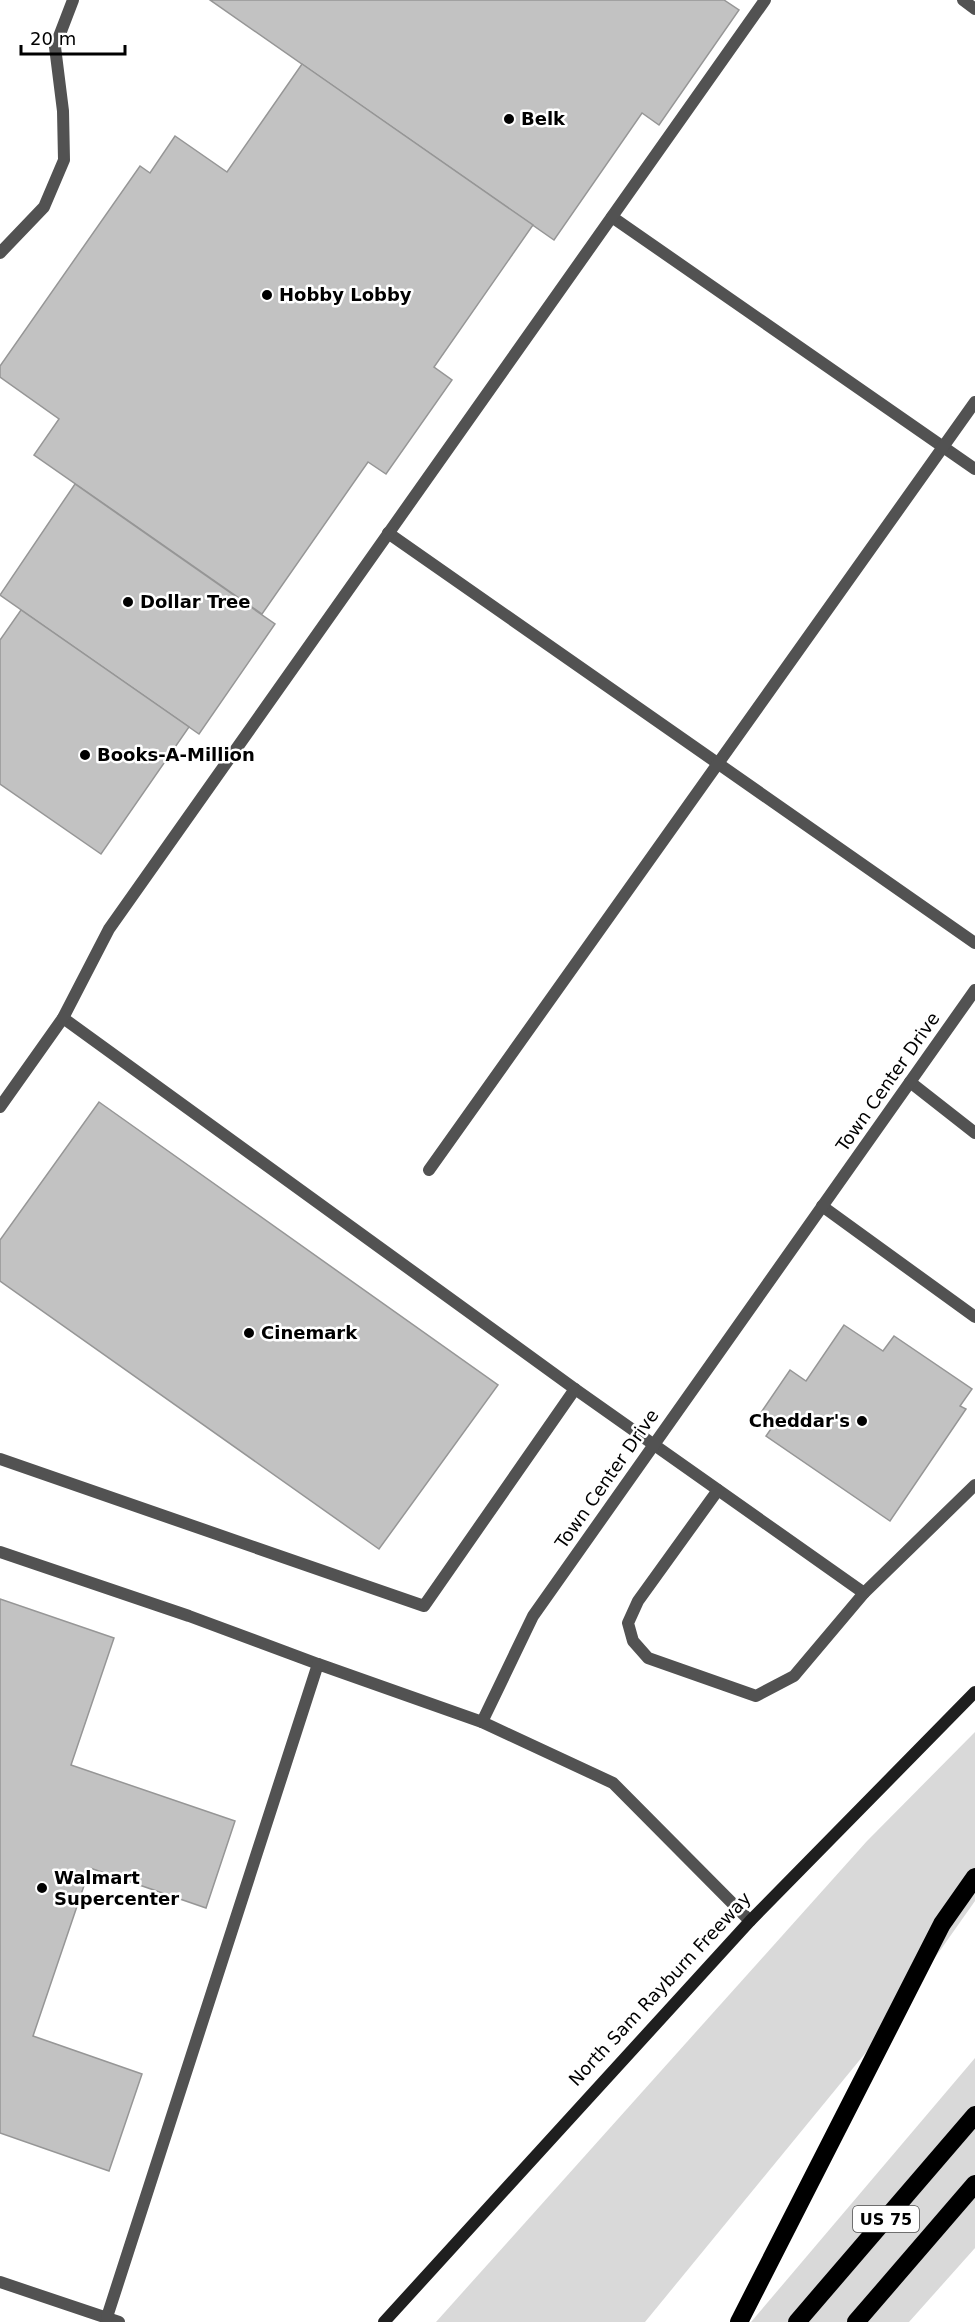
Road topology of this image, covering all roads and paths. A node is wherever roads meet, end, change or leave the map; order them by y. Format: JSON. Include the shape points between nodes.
{"nodes":[{"id":1,"x":73,"y":0,"type":"edge"},
{"id":2,"x":765,"y":0,"type":"edge"},
{"id":3,"x":963,"y":0,"type":"edge"},
{"id":4,"x":975,"y":9,"type":"edge"},
{"id":5,"x":612,"y":217,"type":"junction"},
{"id":6,"x":0,"y":253,"type":"edge"},
{"id":7,"x":975,"y":402,"type":"edge"},
{"id":8,"x":943,"y":447,"type":"junction"},
{"id":9,"x":975,"y":469,"type":"edge"},
{"id":10,"x":388,"y":533,"type":"junction"},
{"id":11,"x":719,"y":763,"type":"junction"},
{"id":12,"x":975,"y":943,"type":"edge"},
{"id":13,"x":975,"y":990,"type":"edge"},
{"id":14,"x":63,"y":1017,"type":"junction"},
{"id":15,"x":910,"y":1082,"type":"junction"},
{"id":16,"x":0,"y":1107,"type":"edge"},
{"id":17,"x":975,"y":1133,"type":"edge"},
{"id":18,"x":429,"y":1170,"type":"dead end"},
{"id":19,"x":822,"y":1206,"type":"junction"},
{"id":20,"x":975,"y":1317,"type":"edge"},
{"id":21,"x":575,"y":1389,"type":"junction"},
{"id":22,"x":654,"y":1445,"type":"junction"},
{"id":23,"x":0,"y":1459,"type":"edge"},
{"id":24,"x":975,"y":1485,"type":"edge"},
{"id":25,"x":718,"y":1490,"type":"junction"},
{"id":26,"x":0,"y":1552,"type":"edge"},
{"id":27,"x":864,"y":1593,"type":"junction"},
{"id":28,"x":318,"y":1664,"type":"junction"},
{"id":29,"x":975,"y":1692,"type":"edge"},
{"id":30,"x":482,"y":1722,"type":"junction"},
{"id":31,"x":975,"y":1877,"type":"edge"},
{"id":32,"x":750,"y":1922,"type":"junction"},
{"id":33,"x":975,"y":2115,"type":"edge"},
{"id":34,"x":975,"y":2184,"type":"edge"},
{"id":35,"x":0,"y":2282,"type":"edge"},
{"id":36,"x":113,"y":2320,"type":"edge"},
{"id":37,"x":384,"y":2322,"type":"edge"},
{"id":38,"x":739,"y":2322,"type":"edge"},
{"id":39,"x":797,"y":2322,"type":"edge"},
{"id":40,"x":855,"y":2322,"type":"edge"}],
"edges":[{"from":1,"to":6,"type":"street","via":[[55,47],[64,160],[44,207]]},
{"from":2,"to":5,"type":"street"},
{"from":3,"to":4,"type":"street"},
{"from":5,"to":8,"type":"street"},
{"from":5,"to":10,"type":"street"},
{"from":7,"to":8,"type":"street"},
{"from":8,"to":9,"type":"street"},
{"from":8,"to":11,"type":"street"},
{"from":10,"to":11,"type":"street"},
{"from":10,"to":14,"type":"street","via":[[109,929]]},
{"from":11,"to":12,"type":"street"},
{"from":11,"to":18,"type":"street"},
{"from":13,"to":15,"type":"street","name":"Town Center Drive"},
{"from":14,"to":16,"type":"street"},
{"from":14,"to":21,"type":"street"},
{"from":15,"to":17,"type":"street"},
{"from":15,"to":19,"type":"street","name":"Town Center Drive"},
{"from":19,"to":20,"type":"street"},
{"from":19,"to":22,"type":"street","name":"Town Center Drive"},
{"from":21,"to":22,"type":"street"},
{"from":21,"to":23,"type":"street","via":[[424,1606]]},
{"from":22,"to":25,"type":"street"},
{"from":22,"to":30,"type":"street","name":"Town Center Drive","via":[[533,1616]]},
{"from":24,"to":27,"type":"street"},
{"from":25,"to":27,"type":"street"},
{"from":25,"to":27,"type":"street","via":[[638,1601],[628,1623],[633,1641],[648,1659],[756,1696],[794,1676]]},
{"from":26,"to":28,"type":"street"},
{"from":28,"to":30,"type":"street"},
{"from":28,"to":36,"type":"street"},
{"from":29,"to":32,"type":"main road","name":"North Sam Rayburn Freeway"},
{"from":30,"to":32,"type":"street","via":[[613,1783]]},
{"from":31,"to":38,"type":"highway","via":[[942,1924]]},
{"from":32,"to":37,"type":"main road","name":"North Sam Rayburn Freeway"},
{"from":33,"to":39,"type":"highway","number":"US 75"},
{"from":34,"to":40,"type":"highway","number":"US 75"},
{"from":35,"to":36,"type":"street"}]}
